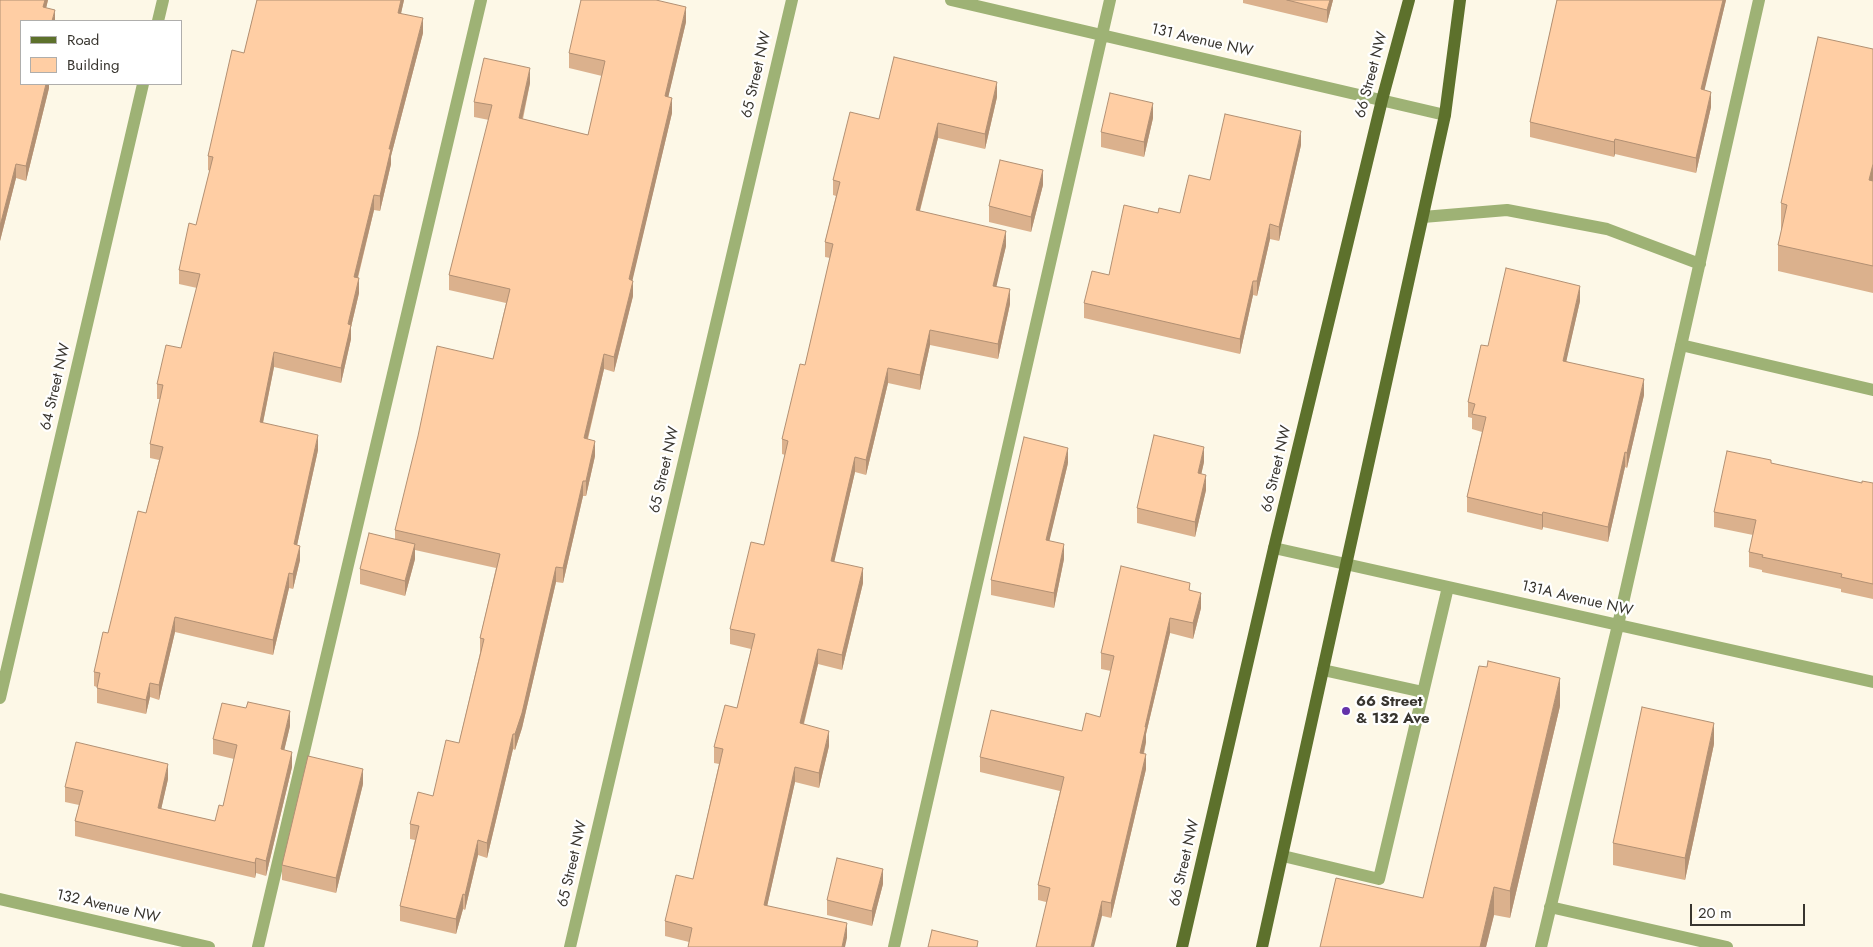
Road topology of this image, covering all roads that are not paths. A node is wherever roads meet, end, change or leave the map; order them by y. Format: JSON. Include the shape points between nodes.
{"nodes":[{"id":1,"x":163,"y":0,"type":"edge"},
{"id":2,"x":481,"y":0,"type":"edge"},
{"id":3,"x":792,"y":0,"type":"edge"},
{"id":4,"x":951,"y":0,"type":"edge"},
{"id":5,"x":1110,"y":0,"type":"edge"},
{"id":6,"x":1409,"y":0,"type":"edge"},
{"id":7,"x":1460,"y":0,"type":"edge"},
{"id":8,"x":1759,"y":0,"type":"edge"},
{"id":9,"x":158,"y":20,"type":"edge"},
{"id":10,"x":1102,"y":35,"type":"junction"},
{"id":11,"x":143,"y":85,"type":"edge"},
{"id":12,"x":1382,"y":100,"type":"junction"},
{"id":13,"x":1445,"y":115,"type":"junction"},
{"id":14,"x":1423,"y":217,"type":"junction"},
{"id":15,"x":1700,"y":264,"type":"junction"},
{"id":16,"x":1682,"y":345,"type":"junction"},
{"id":17,"x":1873,"y":390,"type":"edge"},
{"id":18,"x":1274,"y":548,"type":"junction"},
{"id":19,"x":1346,"y":565,"type":"junction"},
{"id":20,"x":1448,"y":587,"type":"junction"},
{"id":21,"x":1618,"y":625,"type":"junction"},
{"id":22,"x":1324,"y":670,"type":"junction"},
{"id":23,"x":1873,"y":682,"type":"edge"},
{"id":24,"x":1423,"y":692,"type":"junction"},
{"id":25,"x":0,"y":698,"type":"edge"},
{"id":26,"x":1283,"y":856,"type":"junction"},
{"id":27,"x":0,"y":899,"type":"edge"},
{"id":28,"x":1550,"y":907,"type":"junction"},
{"id":29,"x":209,"y":947,"type":"edge"},
{"id":30,"x":258,"y":947,"type":"edge"},
{"id":31,"x":570,"y":947,"type":"edge"},
{"id":32,"x":894,"y":947,"type":"edge"},
{"id":33,"x":1182,"y":947,"type":"edge"},
{"id":34,"x":1262,"y":947,"type":"edge"},
{"id":35,"x":1541,"y":947,"type":"edge"},
{"id":36,"x":1727,"y":947,"type":"edge"}],
"edges":[{"from":1,"to":9,"type":"street"},
{"from":2,"to":30,"type":"street"},
{"from":3,"to":31,"type":"street","name":"65 Street NW"},
{"from":4,"to":10,"type":"street","name":"131 Avenue NW"},
{"from":5,"to":10,"type":"street"},
{"from":6,"to":12,"type":"main road","name":"66 Street NW"},
{"from":7,"to":13,"type":"main road"},
{"from":8,"to":15,"type":"street"},
{"from":10,"to":12,"type":"street","name":"131 Avenue NW"},
{"from":10,"to":32,"type":"street"},
{"from":11,"to":25,"type":"street","name":"64 Street NW"},
{"from":12,"to":13,"type":"street","name":"131 Avenue NW"},
{"from":12,"to":18,"type":"main road","name":"66 Street NW"},
{"from":13,"to":14,"type":"main road"},
{"from":14,"to":15,"type":"street","via":[[1507,210],[1607,229]]},
{"from":14,"to":19,"type":"main road"},
{"from":15,"to":16,"type":"street"},
{"from":16,"to":17,"type":"street"},
{"from":16,"to":21,"type":"street"},
{"from":18,"to":19,"type":"street","name":"131A Avenue NW"},
{"from":18,"to":33,"type":"main road","name":"66 Street NW"},
{"from":19,"to":20,"type":"street","name":"131A Avenue NW"},
{"from":19,"to":22,"type":"main road"},
{"from":20,"to":21,"type":"street","name":"131A Avenue NW"},
{"from":20,"to":24,"type":"street"},
{"from":21,"to":23,"type":"street","name":"131A Avenue NW"},
{"from":21,"to":28,"type":"street"},
{"from":22,"to":24,"type":"street"},
{"from":22,"to":26,"type":"main road"},
{"from":24,"to":26,"type":"street","via":[[1380,879]]},
{"from":26,"to":34,"type":"main road"},
{"from":27,"to":29,"type":"street","name":"132 Avenue NW"},
{"from":28,"to":35,"type":"street"},
{"from":28,"to":36,"type":"street"}]}
